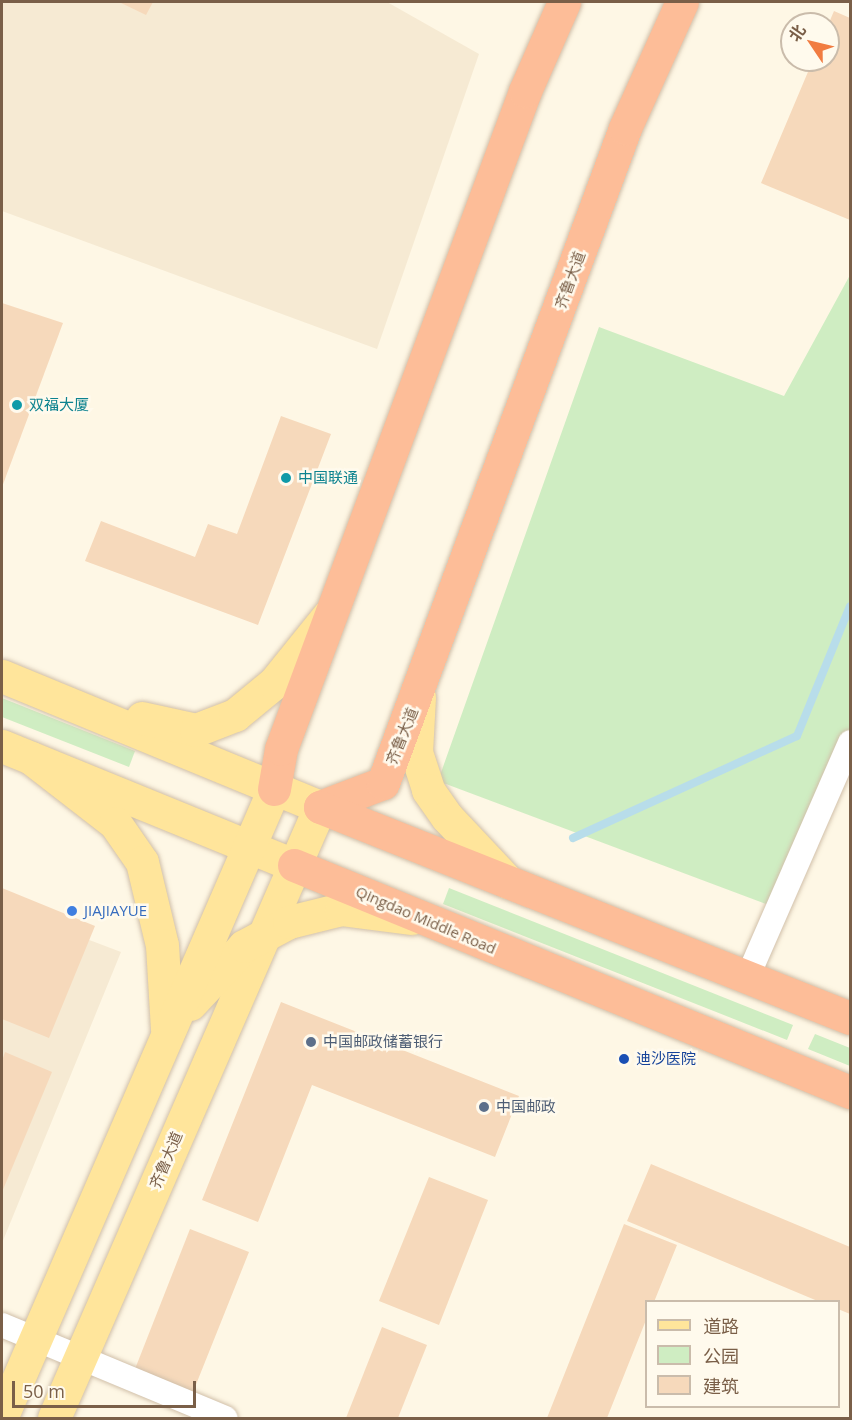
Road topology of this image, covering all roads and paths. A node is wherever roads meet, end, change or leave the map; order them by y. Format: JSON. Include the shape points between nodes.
{"nodes":[{"id":1,"x":564,"y":2,"type":"edge"},
{"id":2,"x":682,"y":2,"type":"edge"},
{"id":3,"x":338,"y":603,"type":"junction"},
{"id":4,"x":2,"y":676,"type":"edge"},
{"id":5,"x":419,"y":693,"type":"junction"},
{"id":6,"x":55,"y":699,"type":"junction"},
{"id":7,"x":850,"y":742,"type":"edge"},
{"id":8,"x":16,"y":752,"type":"edge"},
{"id":9,"x":274,"y":789,"type":"junction"},
{"id":10,"x":320,"y":807,"type":"junction"},
{"id":11,"x":249,"y":846,"type":"junction"},
{"id":12,"x":294,"y":865,"type":"junction"},
{"id":13,"x":508,"y":882,"type":"junction"},
{"id":14,"x":421,"y":919,"type":"junction"},
{"id":15,"x":264,"y":935,"type":"junction"},
{"id":16,"x":748,"y":976,"type":"junction"},
{"id":17,"x":850,"y":1018,"type":"edge"},
{"id":18,"x":167,"y":1034,"type":"junction"},
{"id":19,"x":850,"y":1092,"type":"edge"},
{"id":20,"x":2,"y":1325,"type":"edge"},
{"id":21,"x":35,"y":1338,"type":"junction"},
{"id":22,"x":80,"y":1358,"type":"junction"},
{"id":23,"x":2,"y":1416,"type":"edge"},
{"id":24,"x":54,"y":1419,"type":"edge"},
{"id":25,"x":225,"y":1419,"type":"edge"}],
"edges":[{"from":1,"to":3,"type":"highway","via":[[521,102]]},
{"from":2,"to":5,"type":"highway","name":"齐鲁大道","via":[[625,128]]},
{"from":3,"to":6,"type":"main road","via":[[274,683],[235,715],[196,730]]},
{"from":3,"to":9,"type":"highway","via":[[281,748]]},
{"from":4,"to":6,"type":"main road"},
{"from":5,"to":10,"type":"highway","name":"齐鲁大道","via":[[384,783]]},
{"from":5,"to":13,"type":"main road","via":[[416,752],[428,790],[447,817]]},
{"from":6,"to":9,"type":"main road"},
{"from":7,"to":16,"type":"street"},
{"from":8,"to":11,"type":"main road","name":"Qingdao Middle Road"},
{"from":8,"to":18,"type":"main road","via":[[115,823],[142,862],[162,945]]},
{"from":9,"to":10,"type":"main road"},
{"from":9,"to":11,"type":"main road"},
{"from":10,"to":12,"type":"main road","name":"齐鲁大道"},
{"from":10,"to":13,"type":"highway"},
{"from":11,"to":12,"type":"main road","name":"Qingdao Middle Road"},
{"from":11,"to":18,"type":"main road"},
{"from":12,"to":14,"type":"highway","name":"Qingdao Middle Road"},
{"from":12,"to":15,"type":"main road","name":"齐鲁大道"},
{"from":13,"to":16,"type":"highway"},
{"from":14,"to":15,"type":"main road","via":[[341,909],[289,922]]},
{"from":14,"to":19,"type":"highway","name":"Qingdao Middle Road"},
{"from":15,"to":18,"type":"main road","via":[[244,946],[202,988]]},
{"from":15,"to":22,"type":"main road","name":"齐鲁大道"},
{"from":16,"to":17,"type":"highway"},
{"from":18,"to":21,"type":"main road"},
{"from":20,"to":21,"type":"street"},
{"from":21,"to":22,"type":"street"},
{"from":21,"to":23,"type":"main road"},
{"from":22,"to":24,"type":"main road","name":"齐鲁大道"},
{"from":22,"to":25,"type":"street"}]}
